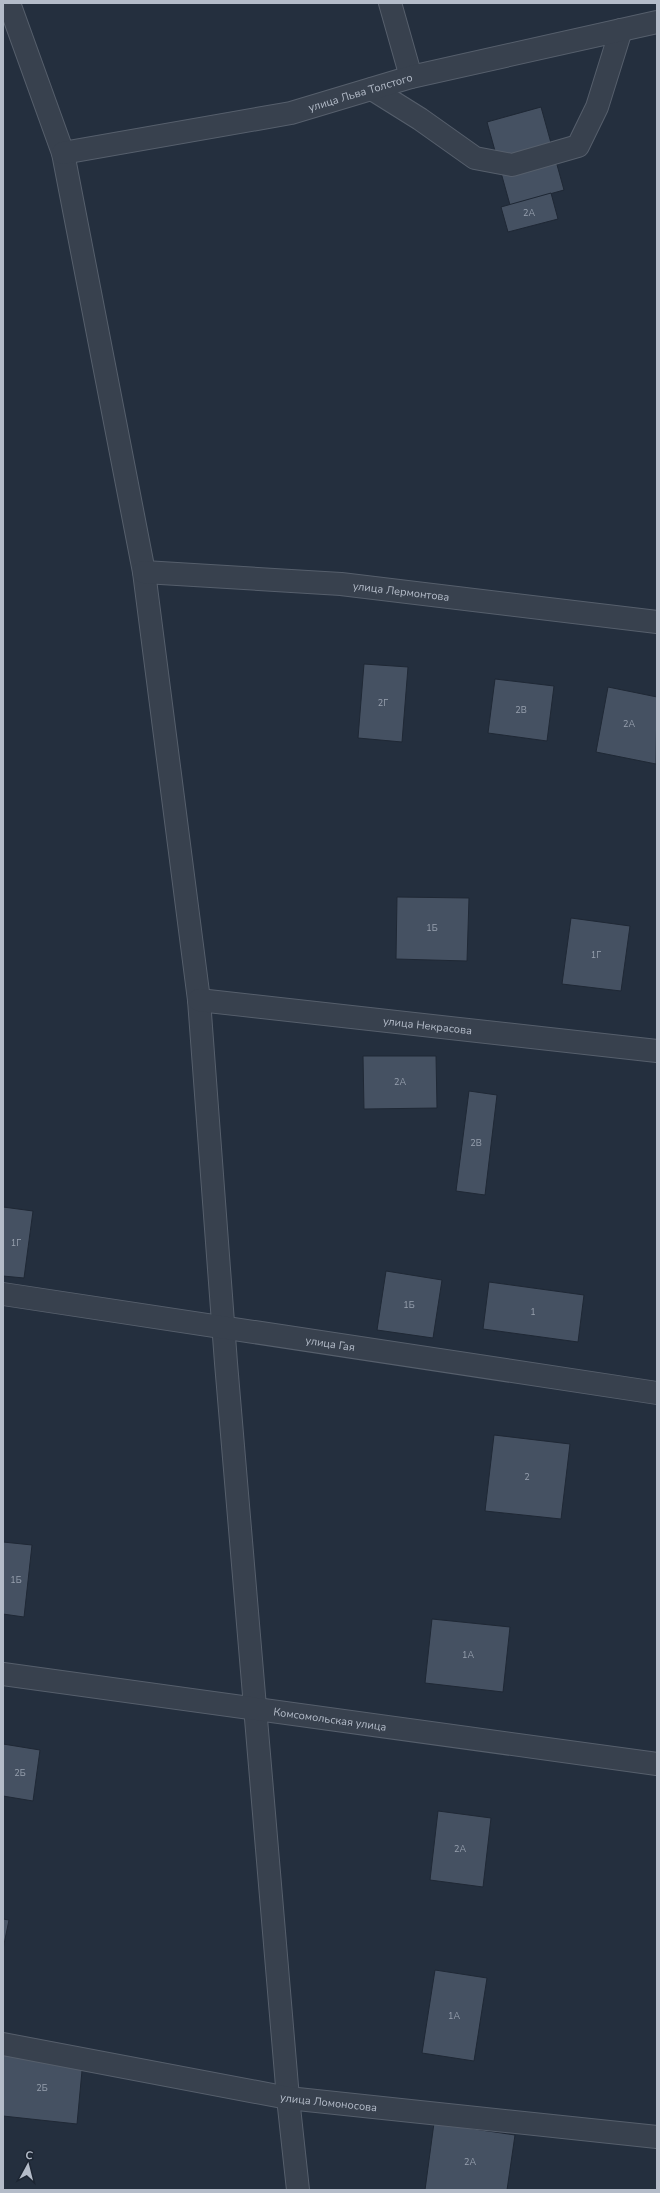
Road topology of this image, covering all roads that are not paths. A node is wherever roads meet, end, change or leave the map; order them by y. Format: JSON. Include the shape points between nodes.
{"nodes":[{"id":1,"x":9,"y":3,"type":"edge"},
{"id":2,"x":390,"y":3,"type":"edge"},
{"id":3,"x":657,"y":22,"type":"edge"},
{"id":4,"x":621,"y":30,"type":"junction"},
{"id":5,"x":411,"y":78,"type":"junction"},
{"id":6,"x":372,"y":89,"type":"junction"},
{"id":7,"x":63,"y":153,"type":"junction"},
{"id":8,"x":144,"y":572,"type":"junction"},
{"id":9,"x":657,"y":622,"type":"edge"},
{"id":10,"x":199,"y":1000,"type":"junction"},
{"id":11,"x":657,"y":1051,"type":"edge"},
{"id":12,"x":3,"y":1294,"type":"edge"},
{"id":13,"x":223,"y":1327,"type":"junction"},
{"id":14,"x":657,"y":1393,"type":"edge"},
{"id":15,"x":3,"y":1674,"type":"edge"},
{"id":16,"x":257,"y":1709,"type":"junction"},
{"id":17,"x":657,"y":1764,"type":"edge"},
{"id":18,"x":3,"y":2044,"type":"edge"},
{"id":19,"x":288,"y":2098,"type":"junction"},
{"id":20,"x":657,"y":2137,"type":"edge"},
{"id":21,"x":298,"y":2190,"type":"edge"}],
"edges":[{"from":1,"to":7,"type":"street"},
{"from":2,"to":5,"type":"street"},
{"from":3,"to":4,"type":"street","name":"улица Льва Толстого"},
{"from":4,"to":5,"type":"street","name":"улица Льва Толстого"},
{"from":4,"to":6,"type":"street","via":[[597,107],[578,146],[512,166],[475,158]]},
{"from":5,"to":6,"type":"street","name":"улица Льва Толстого"},
{"from":6,"to":7,"type":"street","name":"улица Льва Толстого","via":[[291,113]]},
{"from":7,"to":8,"type":"street"},
{"from":8,"to":9,"type":"street","name":"улица Лермонтова","via":[[341,584]]},
{"from":8,"to":10,"type":"street"},
{"from":10,"to":11,"type":"street","name":"улица Некрасова"},
{"from":10,"to":13,"type":"street"},
{"from":12,"to":13,"type":"street","name":"улица Гая"},
{"from":13,"to":14,"type":"street","name":"улица Гая"},
{"from":13,"to":16,"type":"street"},
{"from":15,"to":16,"type":"street","name":"Комсомольская улица"},
{"from":16,"to":17,"type":"street","name":"Комсомольская улица"},
{"from":16,"to":19,"type":"street"},
{"from":18,"to":19,"type":"street","name":"улица Ломоносова"},
{"from":19,"to":20,"type":"street","name":"улица Ломоносова"},
{"from":19,"to":21,"type":"street"}]}
